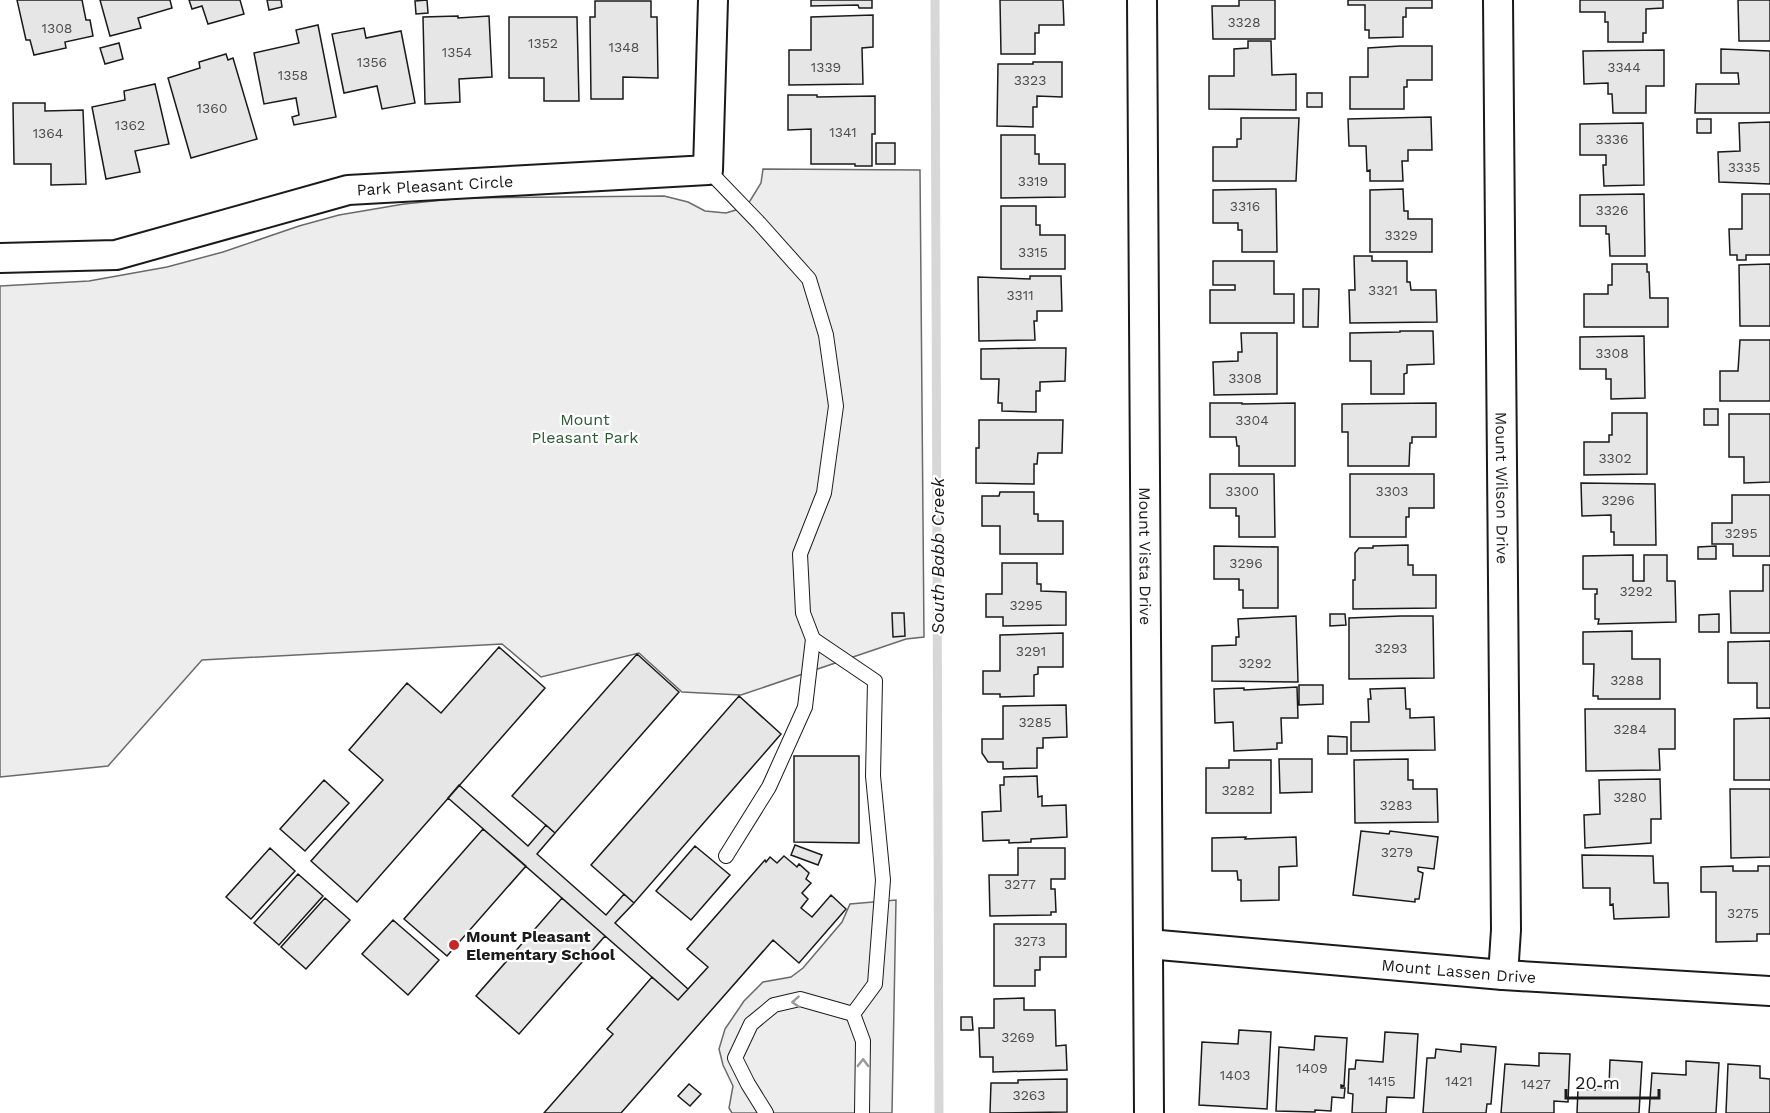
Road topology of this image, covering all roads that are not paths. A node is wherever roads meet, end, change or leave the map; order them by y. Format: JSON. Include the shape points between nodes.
{"nodes":[{"id":1,"x":713,"y":0,"type":"edge"},
{"id":2,"x":1142,"y":0,"type":"edge"},
{"id":3,"x":1498,"y":0,"type":"edge"},
{"id":4,"x":708,"y":170,"type":"junction"},
{"id":5,"x":0,"y":258,"type":"edge"},
{"id":6,"x":813,"y":639,"type":"junction"},
{"id":7,"x":726,"y":856,"type":"dead end"},
{"id":8,"x":1148,"y":945,"type":"junction"},
{"id":9,"x":1503,"y":975,"type":"junction"},
{"id":10,"x":1770,"y":990,"type":"edge"},
{"id":11,"x":853,"y":1014,"type":"junction"},
{"id":12,"x":765,"y":1113,"type":"edge"},
{"id":13,"x":862,"y":1113,"type":"edge"},
{"id":14,"x":1149,"y":1113,"type":"edge"}],
"edges":[{"from":1,"to":4,"type":"street"},
{"from":2,"to":8,"type":"street","name":"Mount Vista Drive"},
{"from":3,"to":9,"type":"street","name":"Mount Wilson Drive","via":[[1506,930]]},
{"from":4,"to":5,"type":"street","name":"Park Pleasant Circle","via":[[348,190],[116,255]]},
{"from":4,"to":6,"type":"lane","via":[[809,279],[826,335],[836,406],[824,493],[800,555],[803,613]]},
{"from":6,"to":7,"type":"lane","via":[[804,707],[769,787]]},
{"from":6,"to":11,"type":"lane","via":[[875,681],[873,776],[883,880],[875,984]]},
{"from":8,"to":9,"type":"street","name":"Mount Lassen Drive"},
{"from":8,"to":14,"type":"street","name":"Mount Vista Drive"},
{"from":9,"to":10,"type":"street","name":"Mount Lassen Drive"},
{"from":11,"to":12,"type":"lane","one_way":true,"via":[[800,999],[774,1005],[750,1024],[735,1058]]},
{"from":13,"to":11,"type":"lane","one_way":true,"via":[[863,1041]]}]}
